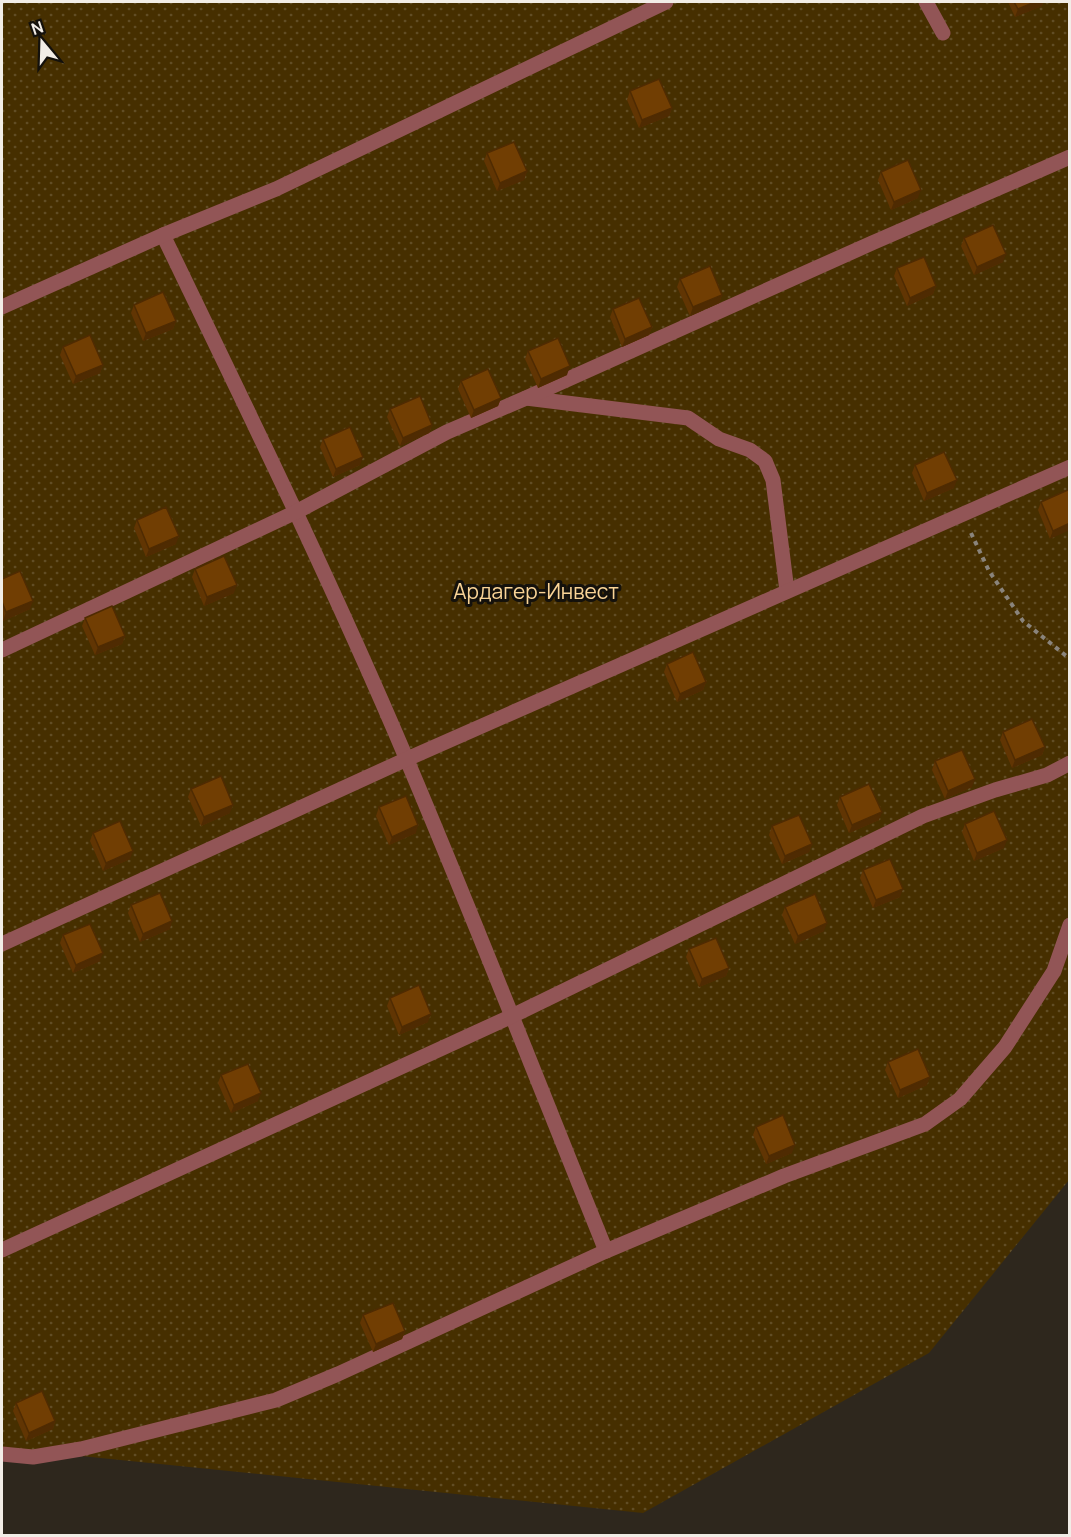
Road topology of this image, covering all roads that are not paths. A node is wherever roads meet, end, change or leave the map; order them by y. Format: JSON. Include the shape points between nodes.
{"nodes":[{"id":1,"x":666,"y":2,"type":"edge"},
{"id":2,"x":926,"y":2,"type":"edge"},
{"id":3,"x":943,"y":33,"type":"dead end"},
{"id":4,"x":1070,"y":157,"type":"edge"},
{"id":5,"x":163,"y":235,"type":"junction"},
{"id":6,"x":2,"y":307,"type":"edge"},
{"id":7,"x":526,"y":399,"type":"junction"},
{"id":8,"x":1070,"y":467,"type":"edge"},
{"id":9,"x":296,"y":512,"type":"junction"},
{"id":10,"x":787,"y":591,"type":"junction"},
{"id":11,"x":2,"y":650,"type":"edge"},
{"id":12,"x":407,"y":759,"type":"junction"},
{"id":13,"x":1070,"y":763,"type":"edge"},
{"id":14,"x":1070,"y":925,"type":"edge"},
{"id":15,"x":2,"y":944,"type":"edge"},
{"id":16,"x":513,"y":1016,"type":"junction"},
{"id":17,"x":2,"y":1250,"type":"edge"},
{"id":18,"x":606,"y":1251,"type":"junction"},
{"id":19,"x":2,"y":1454,"type":"edge"}],
"edges":[{"from":1,"to":5,"type":"street","via":[[276,189]]},
{"from":2,"to":3,"type":"street"},
{"from":4,"to":7,"type":"street"},
{"from":5,"to":6,"type":"street"},
{"from":5,"to":9,"type":"street"},
{"from":7,"to":9,"type":"street","via":[[447,432]]},
{"from":7,"to":10,"type":"street","via":[[688,418],[719,439],[750,450],[765,461],[773,480]]},
{"from":8,"to":10,"type":"street"},
{"from":9,"to":11,"type":"street"},
{"from":9,"to":12,"type":"street"},
{"from":10,"to":12,"type":"street"},
{"from":12,"to":15,"type":"street"},
{"from":12,"to":16,"type":"street"},
{"from":13,"to":16,"type":"street","via":[[1047,775],[923,816]]},
{"from":14,"to":18,"type":"street","via":[[1054,971],[1005,1047],[960,1100],[926,1124],[784,1176]]},
{"from":16,"to":17,"type":"street"},
{"from":16,"to":18,"type":"street"},
{"from":18,"to":19,"type":"street","via":[[276,1400],[81,1449],[33,1457]]}]}
